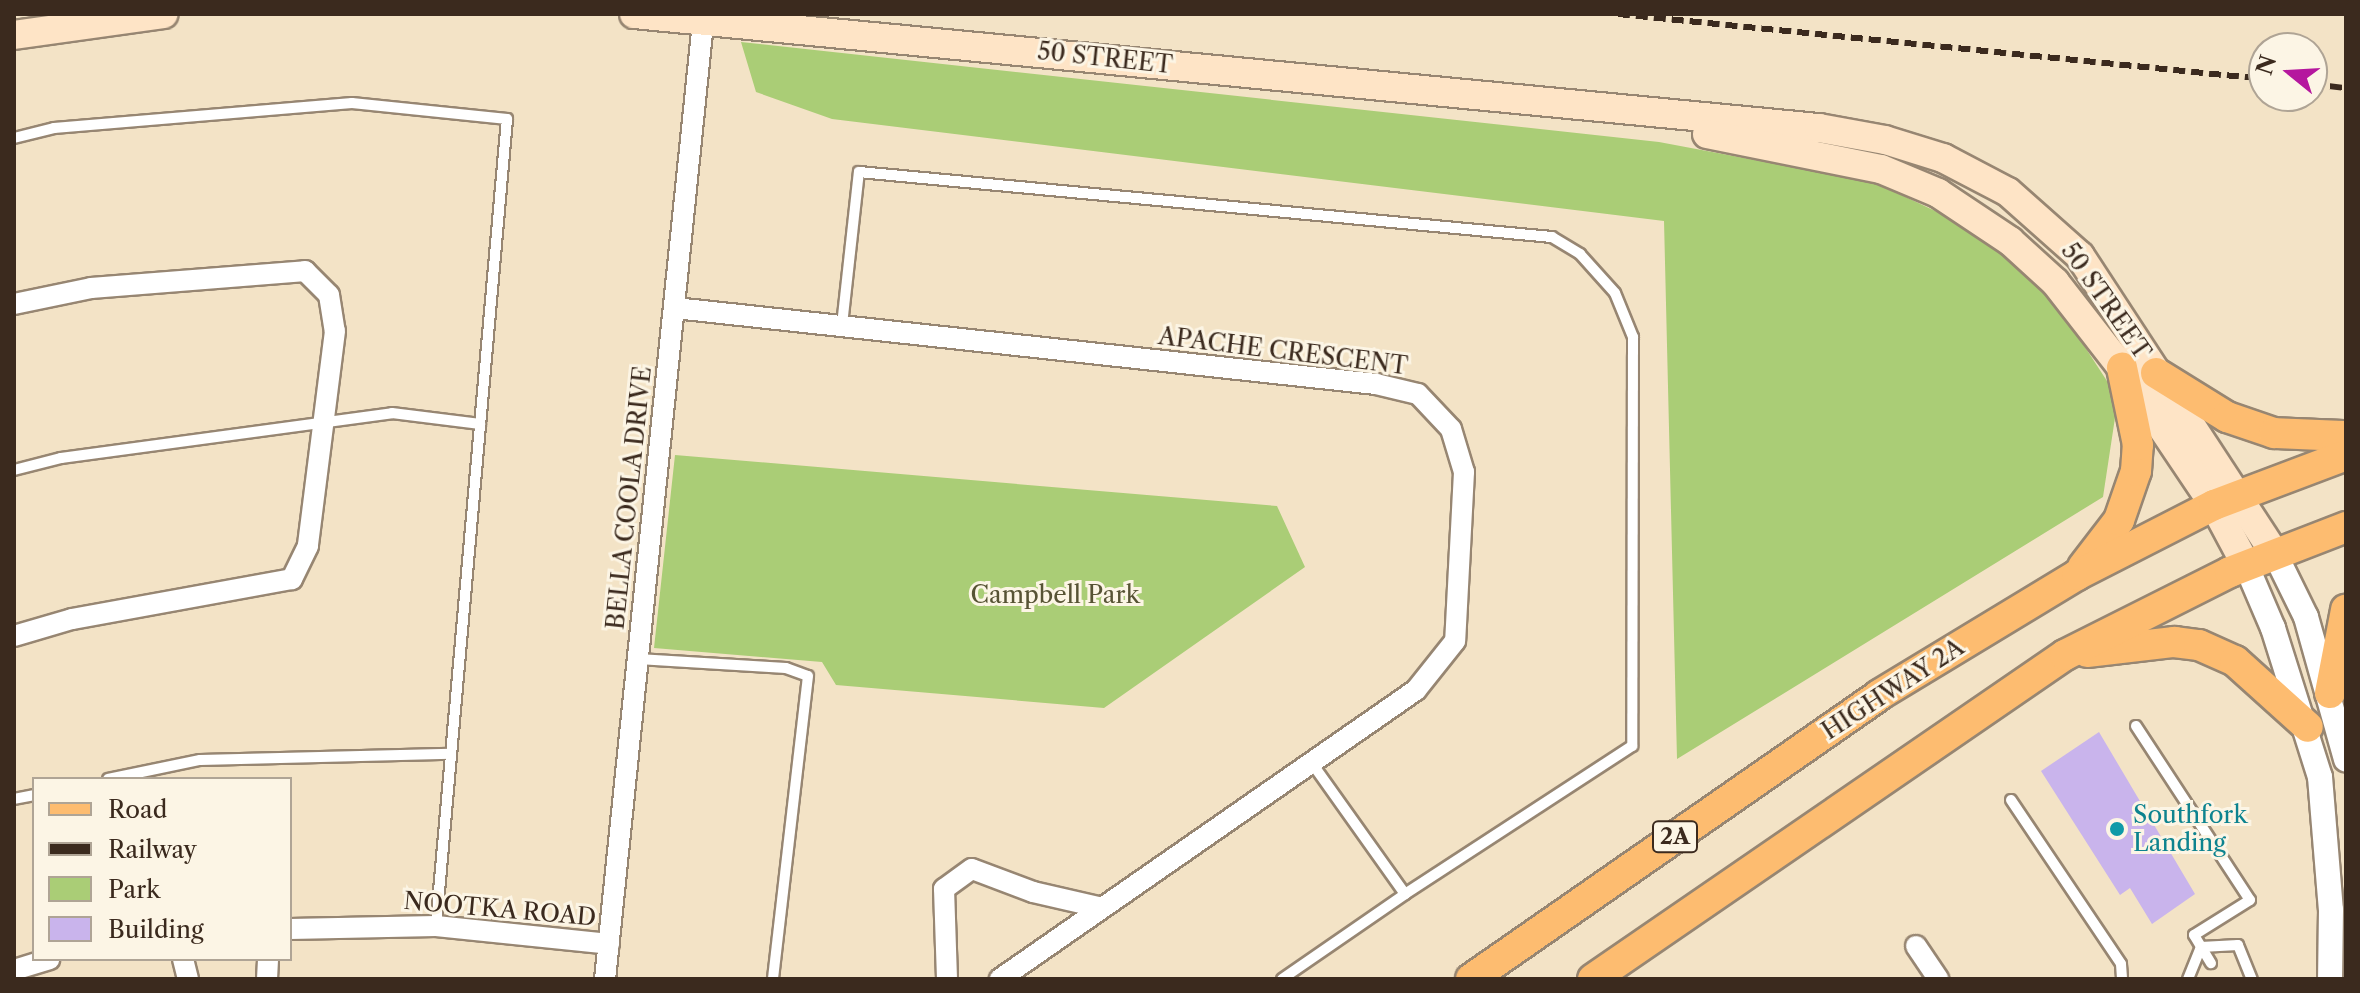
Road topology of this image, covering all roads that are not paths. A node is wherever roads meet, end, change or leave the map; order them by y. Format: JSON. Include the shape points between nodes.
{"nodes":[{"id":1,"x":164,"y":14,"type":"edge"},
{"id":2,"x":634,"y":14,"type":"edge"},
{"id":3,"x":703,"y":22,"type":"junction"},
{"id":4,"x":14,"y":35,"type":"edge"},
{"id":5,"x":1577,"y":106,"type":"junction"},
{"id":6,"x":14,"y":138,"type":"edge"},
{"id":7,"x":14,"y":304,"type":"edge"},
{"id":8,"x":675,"y":308,"type":"junction"},
{"id":9,"x":842,"y":325,"type":"junction"},
{"id":10,"x":2122,"y":368,"type":"junction"},
{"id":11,"x":2156,"y":373,"type":"junction"},
{"id":12,"x":324,"y":421,"type":"junction"},
{"id":13,"x":480,"y":424,"type":"junction"},
{"id":14,"x":2346,"y":436,"type":"edge"},
{"id":15,"x":2346,"y":455,"type":"edge"},
{"id":16,"x":14,"y":470,"type":"edge"},
{"id":17,"x":2228,"y":501,"type":"junction"},
{"id":18,"x":2346,"y":527,"type":"edge"},
{"id":19,"x":2275,"y":554,"type":"junction"},
{"id":20,"x":2246,"y":565,"type":"junction"},
{"id":21,"x":2077,"y":575,"type":"junction"},
{"id":22,"x":2346,"y":610,"type":"edge"},
{"id":23,"x":14,"y":636,"type":"edge"},
{"id":24,"x":2065,"y":655,"type":"junction"},
{"id":25,"x":638,"y":659,"type":"junction"},
{"id":26,"x":2330,"y":693,"type":"junction"},
{"id":27,"x":2136,"y":726,"type":"dead end"},
{"id":28,"x":2308,"y":727,"type":"junction"},
{"id":29,"x":451,"y":754,"type":"junction"},
{"id":30,"x":2346,"y":759,"type":"edge"},
{"id":31,"x":1314,"y":766,"type":"junction"},
{"id":32,"x":118,"y":777,"type":"edge"},
{"id":33,"x":2011,"y":800,"type":"dead end"},
{"id":34,"x":1405,"y":894,"type":"junction"},
{"id":35,"x":1098,"y":907,"type":"junction"},
{"id":36,"x":436,"y":926,"type":"junction"},
{"id":37,"x":292,"y":929,"type":"edge"},
{"id":38,"x":609,"y":944,"type":"junction"},
{"id":39,"x":1916,"y":946,"type":"dead end"},
{"id":40,"x":2201,"y":947,"type":"junction"},
{"id":41,"x":43,"y":961,"type":"edge"},
{"id":42,"x":2211,"y":963,"type":"dead end"},
{"id":43,"x":14,"y":970,"type":"edge"},
{"id":44,"x":605,"y":979,"type":"edge"},
{"id":45,"x":773,"y":979,"type":"edge"},
{"id":46,"x":947,"y":979,"type":"edge"},
{"id":47,"x":1000,"y":979,"type":"edge"},
{"id":48,"x":1282,"y":979,"type":"edge"},
{"id":49,"x":1471,"y":979,"type":"edge"},
{"id":50,"x":1593,"y":979,"type":"edge"},
{"id":51,"x":1938,"y":979,"type":"edge"},
{"id":52,"x":2122,"y":979,"type":"edge"},
{"id":53,"x":2188,"y":979,"type":"edge"},
{"id":54,"x":2252,"y":979,"type":"edge"},
{"id":55,"x":2330,"y":979,"type":"edge"}],
"edges":[{"from":1,"to":4,"type":"main road"},
{"from":2,"to":3,"type":"main road","name":"50 STREET"},
{"from":3,"to":5,"type":"main road","name":"50 STREET"},
{"from":3,"to":8,"type":"street","name":"BELLA COOLA DRIVE"},
{"from":5,"to":10,"type":"main road","name":"50 STREET","via":[[1841,159],[1938,193],[2010,241],[2055,282]]},
{"from":5,"to":11,"type":"main road","name":"50 STREET","via":[[1819,128],[1943,158],[2008,192],[2050,225],[2080,256]]},
{"from":6,"to":13,"type":"lane","via":[[54,128],[352,103],[507,119]]},
{"from":7,"to":12,"type":"street","via":[[91,288],[305,271],[329,295],[335,331]]},
{"from":8,"to":9,"type":"street","name":"APACHE CRESCENT"},
{"from":8,"to":25,"type":"street","name":"BELLA COOLA DRIVE"},
{"from":9,"to":31,"type":"street","name":"APACHE CRESCENT","via":[[1376,384],[1418,394],[1451,429],[1464,472],[1455,641],[1416,690]]},
{"from":9,"to":34,"type":"lane","via":[[859,172],[1552,237],[1580,254],[1615,293],[1633,337],[1632,746]]},
{"from":10,"to":17,"type":"main road","name":"50 STREET"},
{"from":10,"to":21,"type":"main road","via":[[2138,445],[2136,471],[2119,520]]},
{"from":11,"to":14,"type":"main road","via":[[2239,421],[2274,433]]},
{"from":11,"to":17,"type":"main road","name":"50 STREET"},
{"from":12,"to":13,"type":"lane","via":[[392,413]]},
{"from":12,"to":16,"type":"lane","via":[[61,458]]},
{"from":12,"to":23,"type":"street","via":[[308,546],[292,579],[72,619]]},
{"from":13,"to":29,"type":"lane"},
{"from":15,"to":17,"type":"main road","name":"HIGHWAY 2A","number":"2A"},
{"from":17,"to":19,"type":"main road","name":"50 STREET"},
{"from":17,"to":20,"type":"main road","name":"50 STREET"},
{"from":17,"to":21,"type":"main road","name":"HIGHWAY 2A","number":"2A"},
{"from":18,"to":19,"type":"main road"},
{"from":19,"to":20,"type":"main road"},
{"from":19,"to":26,"type":"street","via":[[2306,617]]},
{"from":20,"to":24,"type":"main road"},
{"from":20,"to":28,"type":"street"},
{"from":21,"to":49,"type":"main road","name":"HIGHWAY 2A","number":"2A","via":[[1879,695]]},
{"from":22,"to":26,"type":"main road"},
{"from":24,"to":28,"type":"main road","via":[[2174,642],[2199,645],[2251,673]]},
{"from":24,"to":50,"type":"main road"},
{"from":25,"to":38,"type":"street","name":"BELLA COOLA DRIVE"},
{"from":25,"to":45,"type":"lane","via":[[786,668],[808,676]]},
{"from":26,"to":30,"type":"street"},
{"from":27,"to":40,"type":"lane","via":[[2250,900],[2194,935]]},
{"from":28,"to":55,"type":"street","via":[[2320,777],[2331,910]]},
{"from":29,"to":32,"type":"lane","via":[[200,760]]},
{"from":29,"to":36,"type":"lane"},
{"from":31,"to":34,"type":"lane"},
{"from":31,"to":35,"type":"street","name":"APACHE CRESCENT"},
{"from":33,"to":52,"type":"lane","via":[[2121,964]]},
{"from":34,"to":48,"type":"lane"},
{"from":35,"to":46,"type":"street","via":[[1033,892],[972,869],[944,889]]},
{"from":35,"to":47,"type":"street","name":"APACHE CRESCENT"},
{"from":36,"to":37,"type":"street","name":"NOOTKA ROAD"},
{"from":36,"to":38,"type":"street","name":"NOOTKA ROAD"},
{"from":38,"to":44,"type":"street","name":"BELLA COOLA DRIVE"},
{"from":39,"to":51,"type":"street"},
{"from":40,"to":42,"type":"lane"},
{"from":40,"to":53,"type":"lane"},
{"from":40,"to":54,"type":"lane","via":[[2238,945]]},
{"from":41,"to":43,"type":"street"}]}
